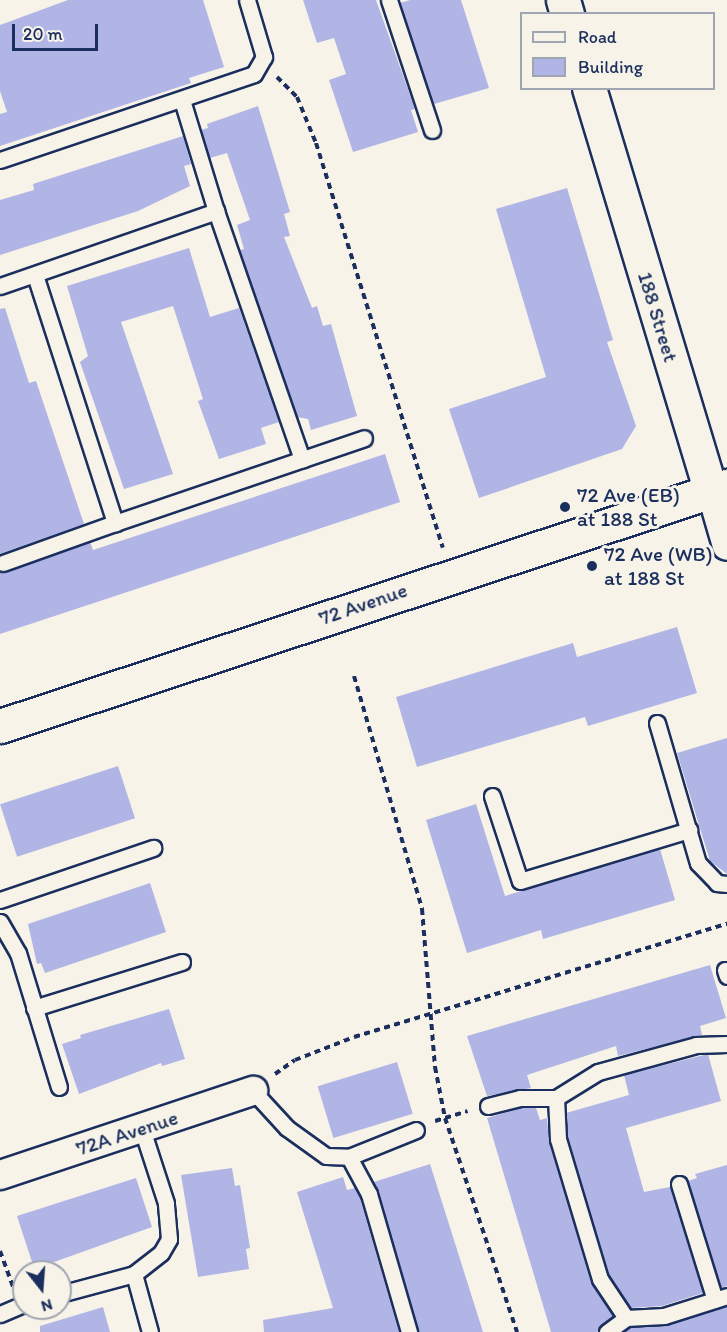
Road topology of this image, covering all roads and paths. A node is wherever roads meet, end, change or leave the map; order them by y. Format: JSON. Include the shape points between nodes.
{"nodes":[{"id":1,"x":247,"y":0,"type":"edge"},
{"id":2,"x":389,"y":0,"type":"edge"},
{"id":3,"x":276,"y":76,"type":"dead end"},
{"id":4,"x":590,"y":90,"type":"edge"},
{"id":5,"x":182,"y":100,"type":"junction"},
{"id":6,"x":432,"y":130,"type":"dead end"},
{"id":7,"x":0,"y":160,"type":"edge"},
{"id":8,"x":216,"y":212,"type":"junction"},
{"id":9,"x":35,"y":275,"type":"junction"},
{"id":10,"x":0,"y":286,"type":"edge"},
{"id":11,"x":364,"y":438,"type":"dead end"},
{"id":12,"x":302,"y":460,"type":"junction"},
{"id":13,"x":719,"y":489,"type":"edge"},
{"id":14,"x":434,"y":520,"type":"dead end"},
{"id":15,"x":115,"y":523,"type":"junction"},
{"id":16,"x":727,"y":546,"type":"edge"},
{"id":17,"x":3,"y":562,"type":"dead end"},
{"id":18,"x":354,"y":676,"type":"dead end"},
{"id":19,"x":657,"y":723,"type":"dead end"},
{"id":20,"x":0,"y":726,"type":"edge"},
{"id":21,"x":492,"y":796,"type":"dead end"},
{"id":22,"x":689,"y":830,"type":"junction"},
{"id":23,"x":153,"y":848,"type":"dead end"},
{"id":24,"x":727,"y":884,"type":"edge"},
{"id":25,"x":0,"y":900,"type":"edge"},
{"id":26,"x":0,"y":922,"type":"edge"},
{"id":27,"x":727,"y":924,"type":"edge"},
{"id":28,"x":182,"y":962,"type":"dead end"},
{"id":29,"x":34,"y":1008,"type":"junction"},
{"id":30,"x":431,"y":1014,"type":"junction"},
{"id":31,"x":727,"y":1044,"type":"edge"},
{"id":32,"x":295,"y":1060,"type":"dead end"},
{"id":33,"x":59,"y":1088,"type":"dead end"},
{"id":34,"x":253,"y":1091,"type":"joint"},
{"id":35,"x":556,"y":1098,"type":"junction"},
{"id":36,"x":488,"y":1106,"type":"joint"},
{"id":37,"x":445,"y":1118,"type":"junction"},
{"id":38,"x":142,"y":1129,"type":"junction"},
{"id":39,"x":416,"y":1130,"type":"joint"},
{"id":40,"x":349,"y":1157,"type":"junction"},
{"id":41,"x":0,"y":1175,"type":"edge"},
{"id":42,"x":680,"y":1184,"type":"dead end"},
{"id":43,"x":134,"y":1274,"type":"junction"},
{"id":44,"x":72,"y":1291,"type":"edge"},
{"id":45,"x":721,"y":1298,"type":"edge"},
{"id":46,"x":626,"y":1318,"type":"junction"},
{"id":47,"x":150,"y":1332,"type":"edge"},
{"id":48,"x":409,"y":1332,"type":"edge"},
{"id":49,"x":518,"y":1332,"type":"edge"},
{"id":50,"x":607,"y":1332,"type":"edge"}],
"edges":[{"from":1,"to":5,"type":"lane","via":[[262,49],[262,66],[243,80]]},
{"from":2,"to":6,"type":"lane"},
{"from":3,"to":14,"type":"path","via":[[297,97],[316,143]]},
{"from":4,"to":13,"type":"main road","name":"188 Street"},
{"from":5,"to":7,"type":"lane"},
{"from":5,"to":8,"type":"lane"},
{"from":8,"to":9,"type":"lane"},
{"from":8,"to":12,"type":"lane"},
{"from":9,"to":10,"type":"lane"},
{"from":9,"to":15,"type":"lane"},
{"from":11,"to":12,"type":"lane"},
{"from":12,"to":15,"type":"lane"},
{"from":13,"to":16,"type":"street","name":"188 Street"},
{"from":13,"to":20,"type":"main road","name":"72 Avenue"},
{"from":15,"to":17,"type":"lane"},
{"from":18,"to":30,"type":"path","via":[[422,909]]},
{"from":19,"to":22,"type":"lane"},
{"from":21,"to":22,"type":"lane","via":[[520,880]]},
{"from":22,"to":24,"type":"lane","via":[[698,863],[708,877]]},
{"from":23,"to":25,"type":"lane"},
{"from":26,"to":29,"type":"lane","via":[[18,953]]},
{"from":27,"to":30,"type":"path"},
{"from":28,"to":29,"type":"lane"},
{"from":29,"to":33,"type":"lane"},
{"from":30,"to":32,"type":"path","via":[[354,1036]]},
{"from":30,"to":37,"type":"path"},
{"from":31,"to":35,"type":"lane","via":[[696,1045],[598,1072]]},
{"from":34,"to":38,"type":"street","name":"72A Avenue"},
{"from":34,"to":40,"type":"lane","via":[[314,1149],[339,1158]]},
{"from":35,"to":36,"type":"lane","via":[[520,1098]]},
{"from":35,"to":46,"type":"lane","via":[[558,1139],[600,1279]]},
{"from":36,"to":37,"type":"path"},
{"from":37,"to":39,"type":"path"},
{"from":37,"to":49,"type":"path"},
{"from":38,"to":41,"type":"street","name":"72A Avenue"},
{"from":38,"to":43,"type":"lane","via":[[171,1224],[161,1253]]},
{"from":39,"to":40,"type":"lane"},
{"from":40,"to":48,"type":"lane","via":[[369,1194]]},
{"from":42,"to":45,"type":"lane"},
{"from":43,"to":44,"type":"lane"},
{"from":43,"to":47,"type":"lane"},
{"from":45,"to":46,"type":"lane","via":[[664,1316]]},
{"from":46,"to":50,"type":"lane"}]}
